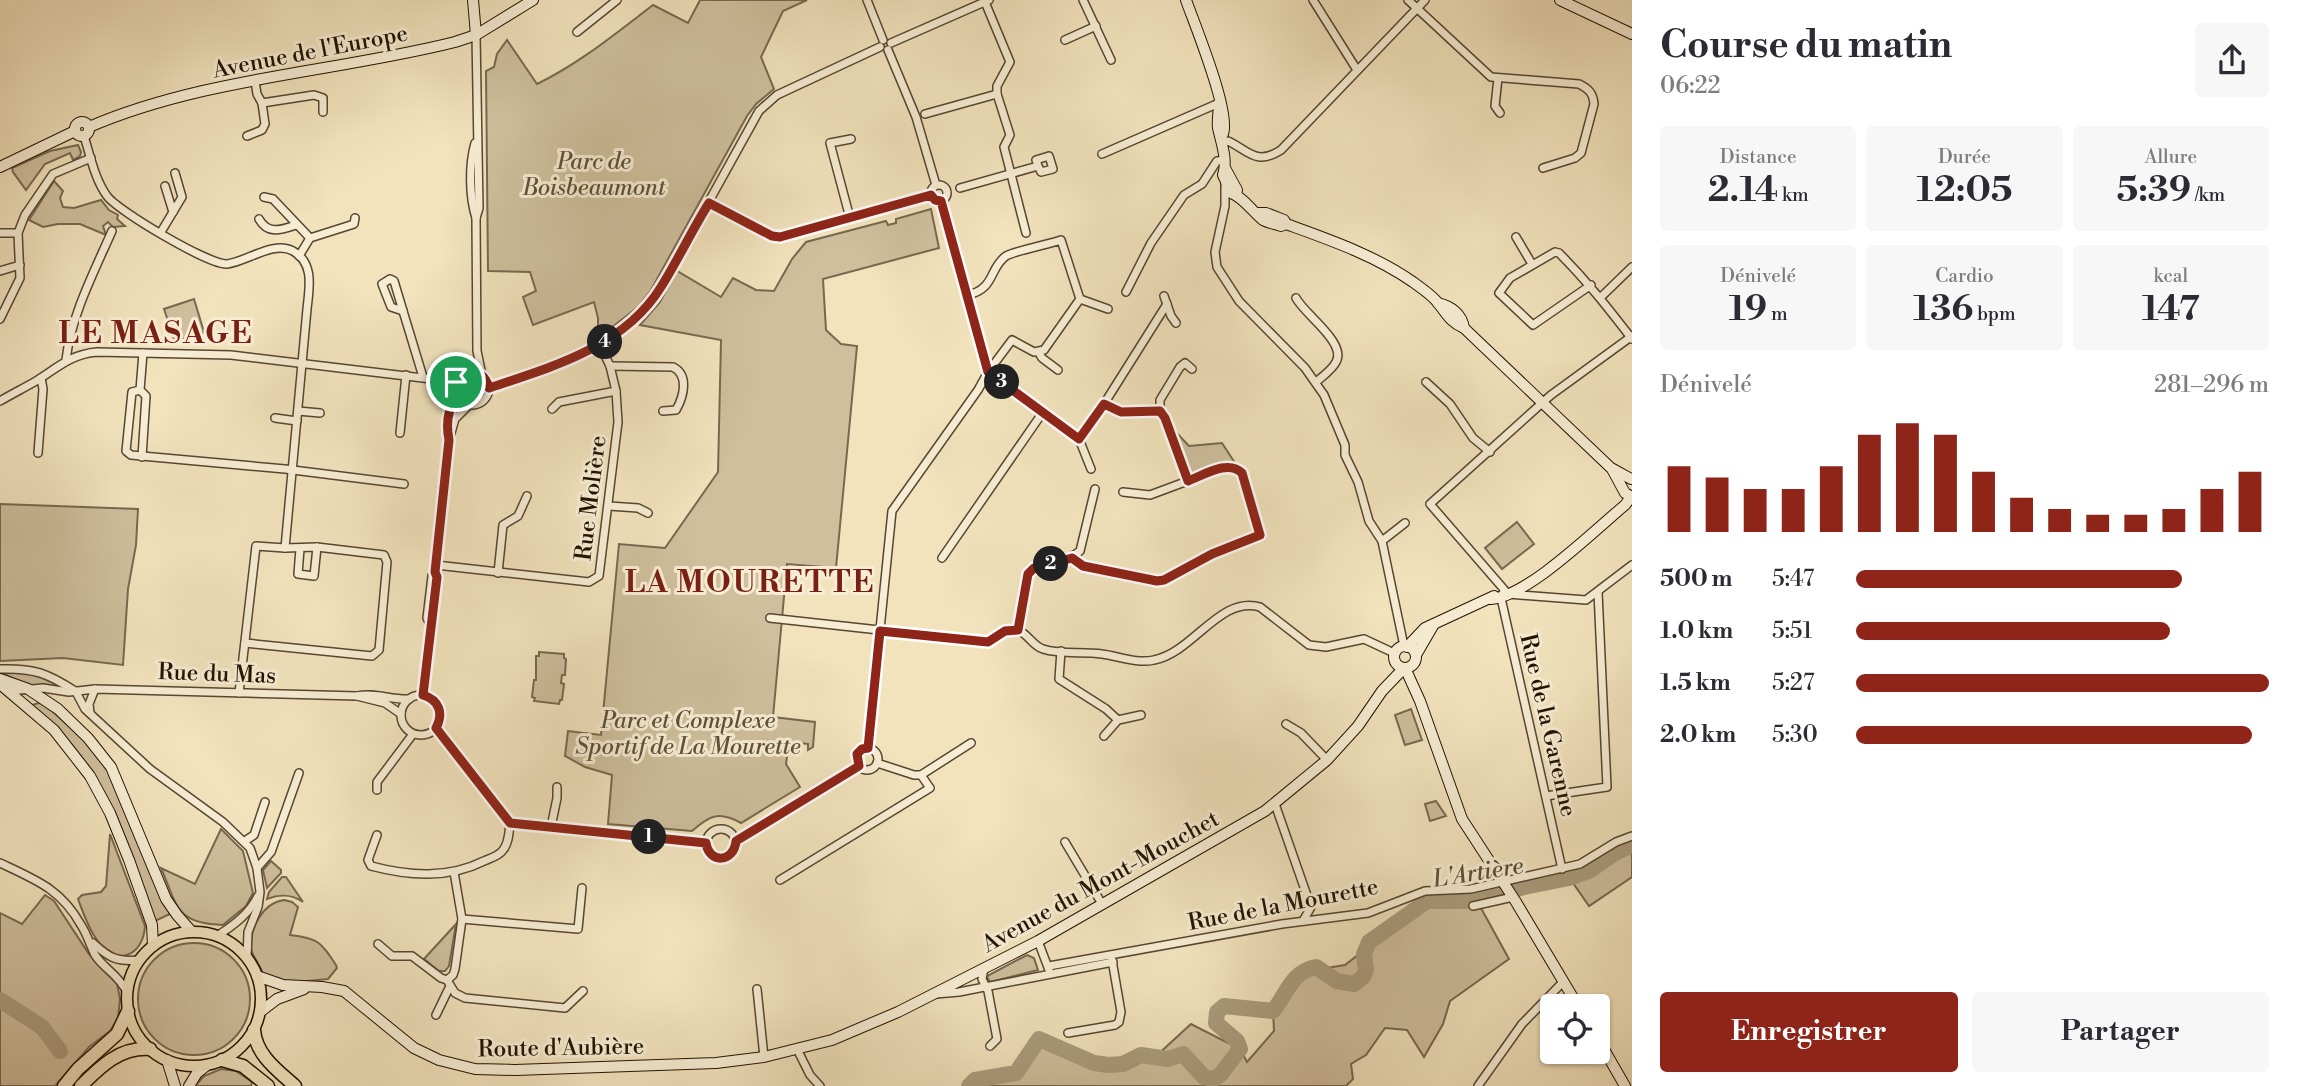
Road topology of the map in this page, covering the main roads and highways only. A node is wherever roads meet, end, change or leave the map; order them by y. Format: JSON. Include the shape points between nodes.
{"nodes":[{"id":1,"x":472,"y":0,"type":"edge"},
{"id":2,"x":533,"y":0,"type":"edge"},
{"id":3,"x":1186,"y":0,"type":"edge"},
{"id":4,"x":1560,"y":0,"type":"edge"},
{"id":5,"x":1632,"y":34,"type":"edge"},
{"id":6,"x":476,"y":35,"type":"junction"},
{"id":7,"x":1225,"y":164,"type":"junction"},
{"id":8,"x":0,"y":167,"type":"edge"},
{"id":9,"x":1236,"y":195,"type":"junction"},
{"id":10,"x":1612,"y":469,"type":"junction"},
{"id":11,"x":1632,"y":479,"type":"edge"},
{"id":12,"x":1628,"y":494,"type":"edge"},
{"id":13,"x":1434,"y":624,"type":"junction"},
{"id":14,"x":1404,"y":662,"type":"junction"},
{"id":15,"x":3,"y":685,"type":"edge"},
{"id":16,"x":1413,"y":685,"type":"junction"},
{"id":17,"x":1385,"y":688,"type":"junction"},
{"id":18,"x":1420,"y":701,"type":"junction"},
{"id":19,"x":192,"y":932,"type":"junction"},
{"id":20,"x":153,"y":946,"type":"junction"},
{"id":21,"x":257,"y":976,"type":"junction"},
{"id":22,"x":307,"y":988,"type":"junction"},
{"id":23,"x":1570,"y":994,"type":"edge"},
{"id":24,"x":128,"y":1011,"type":"junction"},
{"id":25,"x":260,"y":1012,"type":"junction"},
{"id":26,"x":254,"y":1030,"type":"junction"},
{"id":27,"x":150,"y":1049,"type":"junction"},
{"id":28,"x":797,"y":1049,"type":"joint"},
{"id":29,"x":167,"y":1060,"type":"junction"},
{"id":30,"x":222,"y":1060,"type":"junction"},
{"id":31,"x":1610,"y":1060,"type":"edge"},
{"id":32,"x":207,"y":1065,"type":"junction"},
{"id":33,"x":64,"y":1086,"type":"edge"},
{"id":34,"x":81,"y":1086,"type":"edge"},
{"id":35,"x":175,"y":1086,"type":"edge"},
{"id":36,"x":189,"y":1086,"type":"edge"},
{"id":37,"x":268,"y":1086,"type":"edge"},
{"id":38,"x":295,"y":1086,"type":"edge"},
{"id":39,"x":1625,"y":1086,"type":"edge"}],
"edges":[{"from":1,"to":6,"type":"main road"},
{"from":2,"to":6,"type":"main road","name":"Avenue de l'Europe"},
{"from":3,"to":7,"type":"main road","via":[[1213,72]]},
{"from":4,"to":5,"type":"main road"},
{"from":6,"to":8,"type":"main road","name":"Avenue de l'Europe","via":[[156,104]]},
{"from":7,"to":9,"type":"main road"},
{"from":7,"to":9,"type":"main road","via":[[1225,181]]},
{"from":9,"to":10,"type":"main road","via":[[1258,213],[1373,258],[1407,278]]},
{"from":10,"to":11,"type":"main road"},
{"from":10,"to":12,"type":"main road"},
{"from":11,"to":12,"type":"main road","via":[[1627,481]]},
{"from":12,"to":13,"type":"main road","via":[[1609,518],[1545,571]]},
{"from":13,"to":14,"type":"main road","name":"Avenue du Mont-Mouchet"},
{"from":13,"to":14,"type":"main road","via":[[1406,646]]},
{"from":14,"to":16,"type":"main road"},
{"from":14,"to":17,"type":"main road","name":"Avenue du Mont-Mouchet"},
{"from":14,"to":18,"type":"main road"},
{"from":15,"to":19,"type":"main road","via":[[28,689],[51,704],[74,723],[111,767],[166,899]]},
{"from":15,"to":20,"type":"main road","via":[[54,730],[89,776],[110,813],[133,872],[152,925]]},
{"from":16,"to":17,"type":"main road"},
{"from":16,"to":18,"type":"main road"},
{"from":17,"to":28,"type":"main road","name":"Avenue du Mont-Mouchet","via":[[1327,760],[1275,804],[1038,941],[844,1035]]},
{"from":18,"to":23,"type":"main road","via":[[1462,819]]},
{"from":19,"to":20,"type":"main road","via":[[171,935]]},
{"from":19,"to":21,"type":"main road","via":[[234,944]]},
{"from":20,"to":24,"type":"main road","via":[[139,960],[129,981]]},
{"from":21,"to":22,"type":"main road","name":"Route d'Aubière"},
{"from":21,"to":25,"type":"main road"},
{"from":22,"to":25,"type":"main road","name":"Route d'Aubière","via":[[277,999]]},
{"from":22,"to":28,"type":"main road","name":"Route d'Aubière","via":[[344,991],[414,1048],[475,1069],[716,1063]]},
{"from":24,"to":27,"type":"main road","via":[[136,1032]]},
{"from":24,"to":33,"type":"highway","via":[[117,1034]]},
{"from":25,"to":26,"type":"main road"},
{"from":26,"to":30,"type":"main road"},
{"from":26,"to":38,"type":"highway","via":[[260,1051]]},
{"from":27,"to":29,"type":"main road"},
{"from":27,"to":34,"type":"highway","via":[[127,1051],[110,1059]]},
{"from":29,"to":32,"type":"main road"},
{"from":29,"to":35,"type":"main road"},
{"from":30,"to":32,"type":"main road"},
{"from":30,"to":37,"type":"highway","via":[[243,1066]]},
{"from":31,"to":39,"type":"main road"},
{"from":32,"to":36,"type":"main road"}]}
